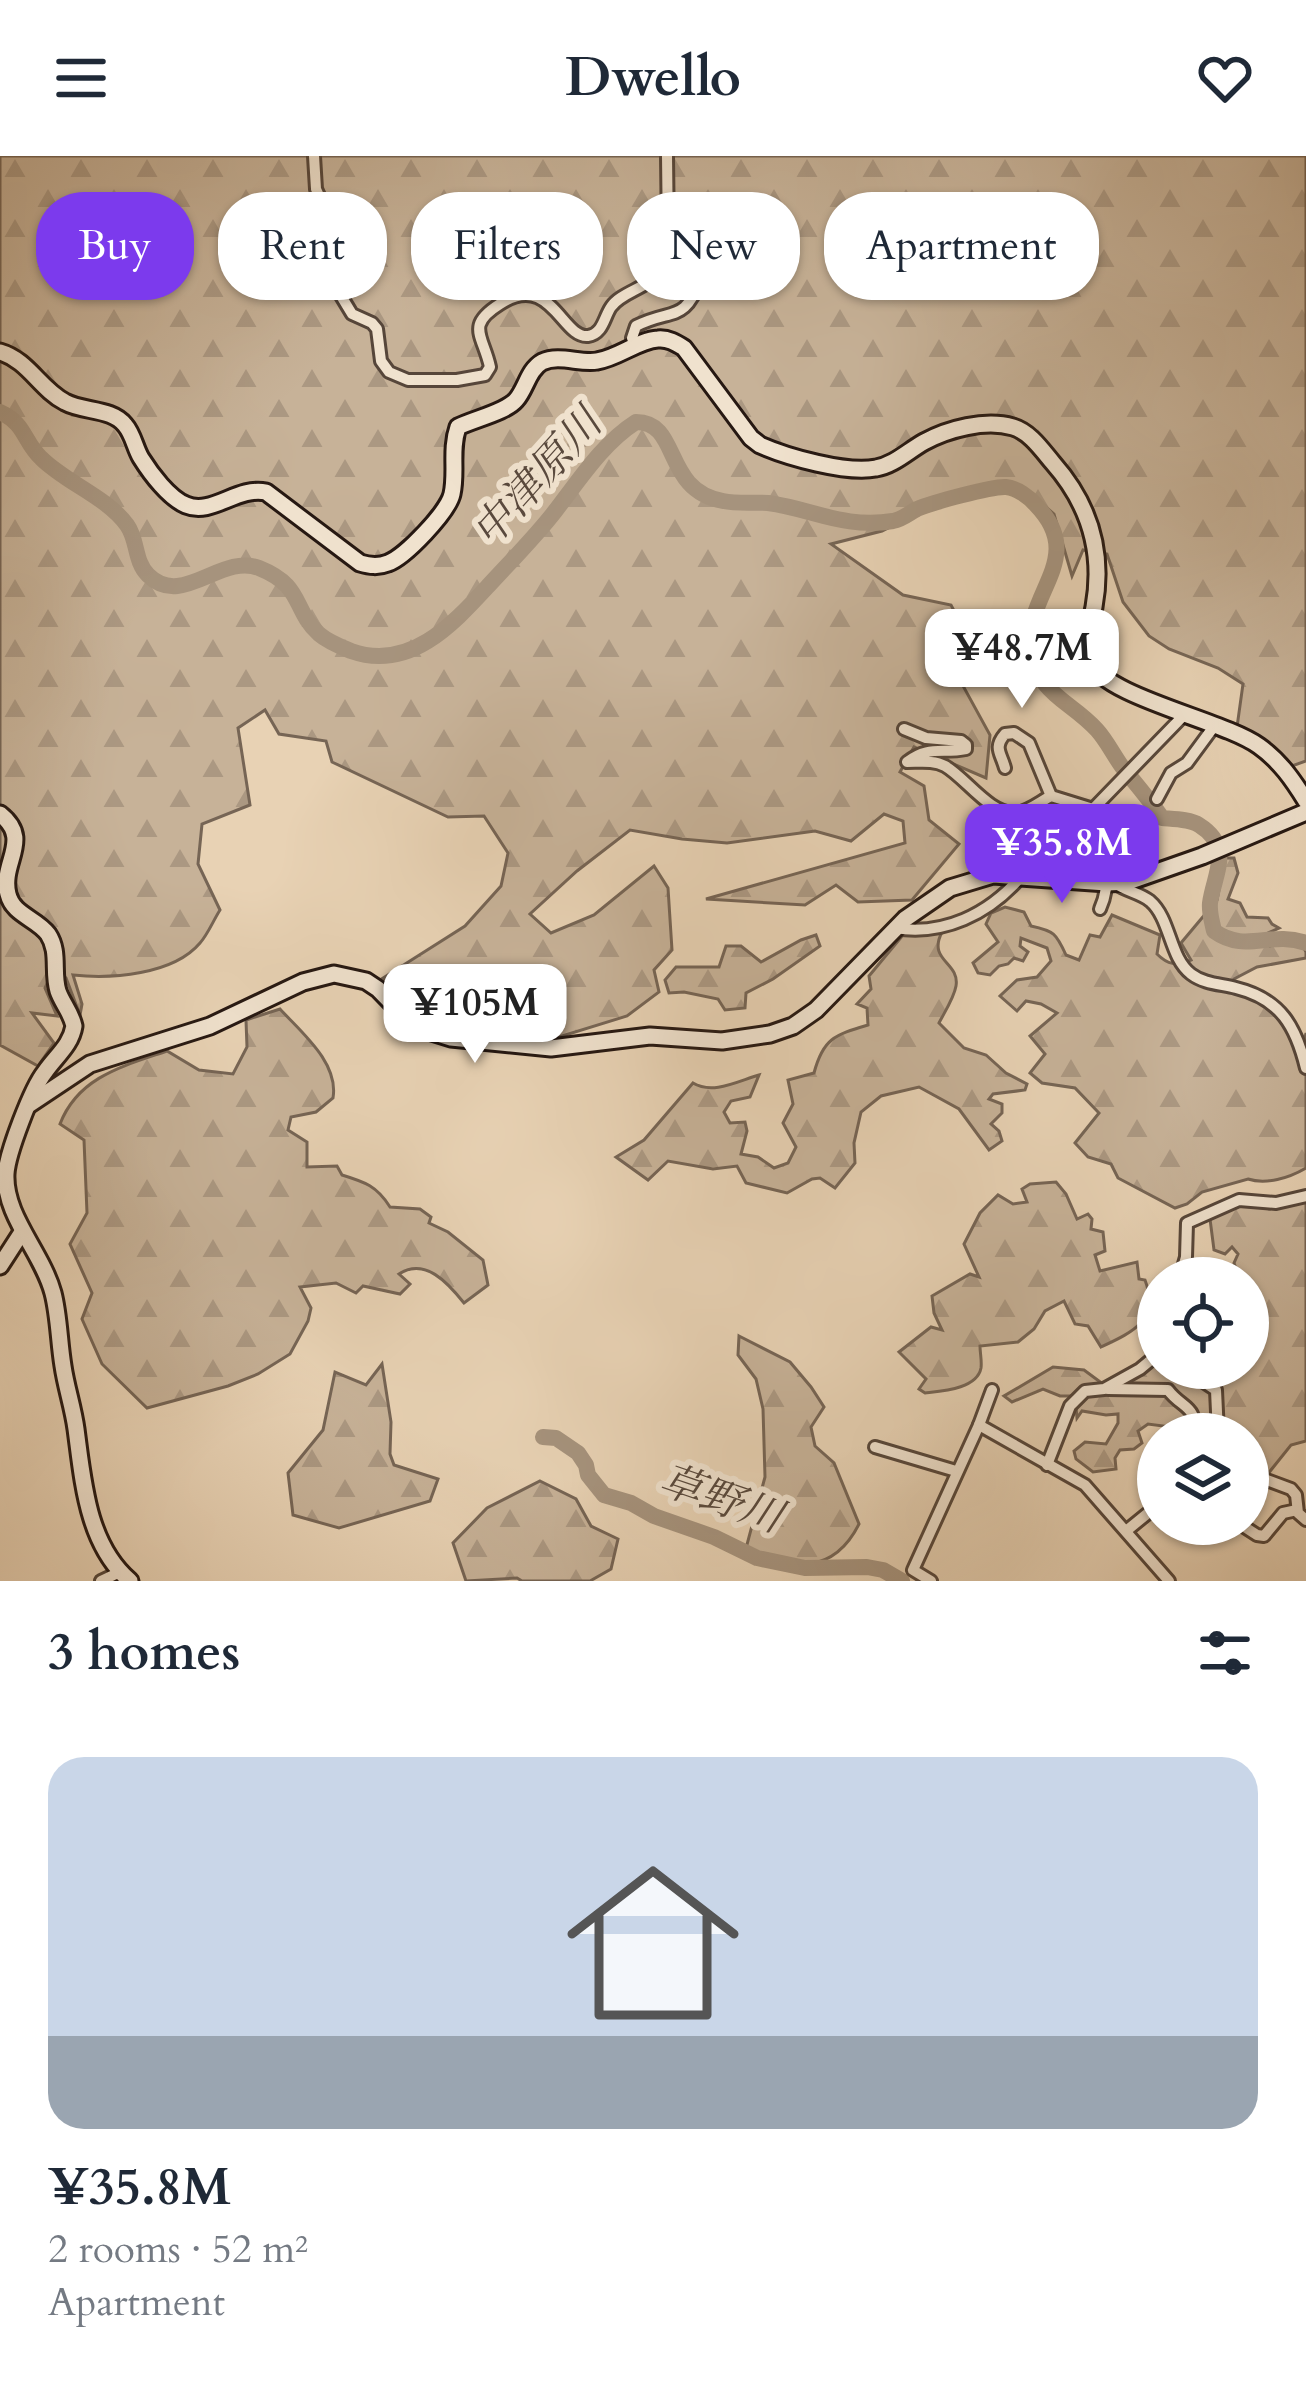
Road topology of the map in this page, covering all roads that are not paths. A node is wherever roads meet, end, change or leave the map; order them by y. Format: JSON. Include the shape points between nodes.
{"nodes":[{"id":1,"x":314,"y":156,"type":"edge"},
{"id":2,"x":667,"y":156,"type":"edge"},
{"id":3,"x":667,"y":192,"type":"edge"},
{"id":4,"x":627,"y":296,"type":"edge"},
{"id":5,"x":691,"y":300,"type":"edge"},
{"id":6,"x":636,"y":347,"type":"junction"},
{"id":7,"x":0,"y":352,"type":"edge"},
{"id":8,"x":1186,"y":712,"type":"junction"},
{"id":9,"x":1214,"y":725,"type":"junction"},
{"id":10,"x":904,"y":729,"type":"dead end"},
{"id":11,"x":1193,"y":754,"type":"junction"},
{"id":12,"x":1004,"y":768,"type":"dead end"},
{"id":13,"x":1191,"y":772,"type":"dead end"},
{"id":14,"x":1051,"y":796,"type":"junction"},
{"id":15,"x":1157,"y":799,"type":"dead end"},
{"id":16,"x":1306,"y":801,"type":"edge"},
{"id":17,"x":1094,"y":809,"type":"junction"},
{"id":18,"x":1306,"y":812,"type":"edge"},
{"id":19,"x":0,"y":814,"type":"edge"},
{"id":20,"x":1059,"y":835,"type":"dead end"},
{"id":21,"x":1105,"y":853,"type":"junction"},
{"id":22,"x":1020,"y":878,"type":"junction"},
{"id":23,"x":1111,"y":883,"type":"junction"},
{"id":24,"x":1100,"y":909,"type":"dead end"},
{"id":25,"x":895,"y":928,"type":"junction"},
{"id":26,"x":1306,"y":1068,"type":"edge"},
{"id":27,"x":30,"y":1104,"type":"junction"},
{"id":28,"x":8,"y":1135,"type":"edge"},
{"id":29,"x":1306,"y":1196,"type":"edge"},
{"id":30,"x":22,"y":1232,"type":"junction"},
{"id":31,"x":1186,"y":1257,"type":"edge"},
{"id":32,"x":0,"y":1266,"type":"edge"},
{"id":33,"x":1137,"y":1371,"type":"edge"},
{"id":34,"x":1103,"y":1388,"type":"junction"},
{"id":35,"x":992,"y":1390,"type":"dead end"},
{"id":36,"x":1193,"y":1413,"type":"edge"},
{"id":37,"x":979,"y":1425,"type":"junction"},
{"id":38,"x":875,"y":1448,"type":"dead end"},
{"id":39,"x":1047,"y":1465,"type":"junction"},
{"id":40,"x":956,"y":1471,"type":"junction"},
{"id":41,"x":1269,"y":1481,"type":"edge"},
{"id":42,"x":1302,"y":1515,"type":"edge"},
{"id":43,"x":1137,"y":1522,"type":"edge"},
{"id":44,"x":1269,"y":1530,"type":"edge"},
{"id":45,"x":1126,"y":1531,"type":"junction"},
{"id":46,"x":125,"y":1576,"type":"edge"},
{"id":47,"x":101,"y":1581,"type":"edge"},
{"id":48,"x":931,"y":1581,"type":"edge"},
{"id":49,"x":1169,"y":1581,"type":"edge"}],
"edges":[{"from":1,"to":4,"type":"street","via":[[328,216],[323,266],[352,314],[377,329],[388,372],[409,380],[485,375],[479,322],[515,296],[548,302],[585,336]]},
{"from":2,"to":3,"type":"street"},
{"from":5,"to":6,"type":"street","via":[[676,315],[637,326]]},
{"from":6,"to":7,"type":"street","via":[[586,363],[544,361],[515,402],[458,428],[446,508],[399,558],[373,566],[266,492],[185,505],[141,458],[125,424],[68,404]]},
{"from":6,"to":8,"type":"street","via":[[674,342],[760,445],[838,466],[886,466],[962,428],[1025,433],[1075,488],[1094,542],[1098,580],[1087,639],[1093,667],[1123,690]]},
{"from":8,"to":9,"type":"street"},
{"from":8,"to":17,"type":"street"},
{"from":9,"to":11,"type":"street"},
{"from":9,"to":16,"type":"street","via":[[1296,772]]},
{"from":10,"to":14,"type":"street","via":[[966,745],[908,762],[942,764],[1004,811]]},
{"from":11,"to":13,"type":"street"},
{"from":11,"to":15,"type":"street"},
{"from":12,"to":14,"type":"street","via":[[997,745],[1014,733],[1029,743]]},
{"from":14,"to":17,"type":"street"},
{"from":17,"to":21,"type":"street"},
{"from":18,"to":23,"type":"street","via":[[1144,878]]},
{"from":19,"to":27,"type":"street","via":[[16,835],[9,900],[52,942],[57,987],[74,1026]]},
{"from":20,"to":21,"type":"street"},
{"from":21,"to":23,"type":"street"},
{"from":22,"to":23,"type":"street"},
{"from":22,"to":25,"type":"street","via":[[993,874],[950,888]]},
{"from":22,"to":25,"type":"street","via":[[978,915],[922,931]]},
{"from":23,"to":24,"type":"street"},
{"from":23,"to":26,"type":"street","via":[[1151,902],[1186,971],[1242,989],[1286,1017]]},
{"from":25,"to":27,"type":"street","via":[[816,1010],[770,1034],[551,1048],[451,1038],[410,1022],[366,981],[334,974],[90,1064]]},
{"from":27,"to":28,"type":"street"},
{"from":28,"to":30,"type":"street","via":[[6,1180]]},
{"from":29,"to":31,"type":"street","via":[[1239,1201],[1187,1222]]},
{"from":30,"to":32,"type":"street"},
{"from":30,"to":46,"type":"street","via":[[53,1294],[82,1479],[101,1542]]},
{"from":33,"to":34,"type":"street"},
{"from":34,"to":36,"type":"street","via":[[1168,1390]]},
{"from":34,"to":39,"type":"street","via":[[1070,1406]]},
{"from":35,"to":37,"type":"street"},
{"from":37,"to":39,"type":"street"},
{"from":37,"to":40,"type":"street"},
{"from":38,"to":40,"type":"street"},
{"from":39,"to":45,"type":"street","via":[[1085,1485]]},
{"from":40,"to":48,"type":"street","via":[[913,1570]]},
{"from":41,"to":42,"type":"street","via":[[1291,1489]]},
{"from":42,"to":44,"type":"street","via":[[1283,1514]]},
{"from":43,"to":45,"type":"street"},
{"from":45,"to":49,"type":"street"},
{"from":46,"to":47,"type":"street"}]}
